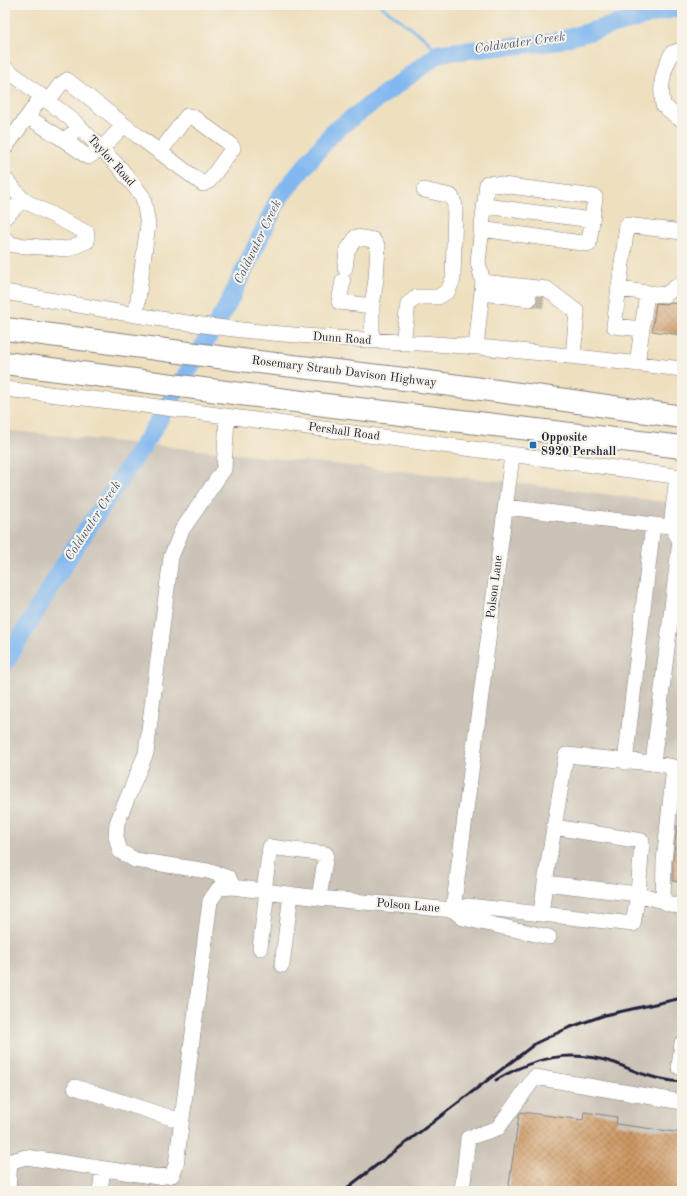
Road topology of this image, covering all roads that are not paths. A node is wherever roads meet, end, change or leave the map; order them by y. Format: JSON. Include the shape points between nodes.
{"nodes":[{"id":1,"x":682,"y":50,"type":"edge"},
{"id":2,"x":5,"y":68,"type":"edge"},
{"id":3,"x":45,"y":99,"type":"junction"},
{"id":4,"x":28,"y":116,"type":"junction"},
{"id":5,"x":682,"y":119,"type":"edge"},
{"id":6,"x":124,"y":125,"type":"junction"},
{"id":7,"x":80,"y":128,"type":"junction"},
{"id":8,"x":64,"y":140,"type":"junction"},
{"id":9,"x":5,"y":148,"type":"edge"},
{"id":10,"x":101,"y":149,"type":"junction"},
{"id":11,"x":160,"y":152,"type":"junction"},
{"id":12,"x":5,"y":179,"type":"edge"},
{"id":13,"x":424,"y":190,"type":"dead end"},
{"id":14,"x":23,"y":200,"type":"junction"},
{"id":15,"x":485,"y":206,"type":"junction"},
{"id":16,"x":5,"y":217,"type":"edge"},
{"id":17,"x":592,"y":220,"type":"junction"},
{"id":18,"x":481,"y":229,"type":"junction"},
{"id":19,"x":682,"y":232,"type":"edge"},
{"id":20,"x":5,"y":239,"type":"edge"},
{"id":21,"x":682,"y":286,"type":"edge"},
{"id":22,"x":482,"y":287,"type":"junction"},
{"id":23,"x":618,"y":289,"type":"junction"},
{"id":24,"x":5,"y":292,"type":"edge"},
{"id":25,"x":647,"y":293,"type":"junction"},
{"id":26,"x":529,"y":299,"type":"tunnel mouth"},
{"id":27,"x":372,"y":306,"type":"junction"},
{"id":28,"x":136,"y":314,"type":"junction"},
{"id":29,"x":5,"y":329,"type":"edge"},
{"id":30,"x":641,"y":329,"type":"junction"},
{"id":31,"x":372,"y":341,"type":"junction"},
{"id":32,"x":403,"y":343,"type":"junction"},
{"id":33,"x":476,"y":347,"type":"junction"},
{"id":34,"x":573,"y":356,"type":"junction"},
{"id":35,"x":5,"y":363,"type":"edge"},
{"id":36,"x":637,"y":364,"type":"junction"},
{"id":37,"x":682,"y":369,"type":"edge"},
{"id":38,"x":5,"y":389,"type":"edge"},
{"id":39,"x":227,"y":417,"type":"junction"},
{"id":40,"x":682,"y":417,"type":"edge"},
{"id":41,"x":682,"y":447,"type":"edge"},
{"id":42,"x":512,"y":456,"type":"junction"},
{"id":43,"x":680,"y":477,"type":"edge"},
{"id":44,"x":506,"y":507,"type":"junction"},
{"id":45,"x":652,"y":525,"type":"junction"},
{"id":46,"x":671,"y":526,"type":"junction"},
{"id":47,"x":625,"y":762,"type":"junction"},
{"id":48,"x":653,"y":764,"type":"junction"},
{"id":49,"x":554,"y":828,"type":"junction"},
{"id":50,"x":545,"y":883,"type":"junction"},
{"id":51,"x":233,"y":887,"type":"junction"},
{"id":52,"x":265,"y":891,"type":"junction"},
{"id":53,"x":291,"y":894,"type":"junction"},
{"id":54,"x":638,"y":894,"type":"junction"},
{"id":55,"x":319,"y":898,"type":"junction"},
{"id":56,"x":663,"y":901,"type":"junction"},
{"id":57,"x":682,"y":907,"type":"edge"},
{"id":58,"x":453,"y":910,"type":"junction"},
{"id":59,"x":541,"y":914,"type":"junction"},
{"id":60,"x":549,"y":937,"type":"dead end"},
{"id":61,"x":260,"y":948,"type":"dead end"},
{"id":62,"x":282,"y":965,"type":"dead end"},
{"id":63,"x":682,"y":1043,"type":"edge"},
{"id":64,"x":679,"y":1066,"type":"dead end"},
{"id":65,"x":75,"y":1087,"type":"dead end"},
{"id":66,"x":682,"y":1102,"type":"edge"},
{"id":67,"x":181,"y":1122,"type":"junction"},
{"id":68,"x":8,"y":1162,"type":"edge"},
{"id":69,"x":103,"y":1169,"type":"junction"},
{"id":70,"x":8,"y":1191,"type":"edge"},
{"id":71,"x":100,"y":1191,"type":"edge"},
{"id":72,"x":462,"y":1191,"type":"edge"}],
"edges":[{"from":1,"to":5,"type":"street","via":[[672,54],[665,66],[661,90],[663,106]]},
{"from":2,"to":3,"type":"street","name":"Taylor Road"},
{"from":3,"to":4,"type":"street"},
{"from":3,"to":6,"type":"street","via":[[67,80]]},
{"from":3,"to":7,"type":"street","name":"Taylor Road"},
{"from":4,"to":8,"type":"street"},
{"from":4,"to":9,"type":"street"},
{"from":6,"to":10,"type":"street"},
{"from":6,"to":11,"type":"street"},
{"from":7,"to":8,"type":"street"},
{"from":7,"to":10,"type":"street","name":"Taylor Road"},
{"from":8,"to":10,"type":"street","via":[[88,157]]},
{"from":10,"to":28,"type":"street","name":"Taylor Road","via":[[120,168],[142,197],[148,224]]},
{"from":11,"to":11,"type":"street","via":[[204,184],[209,181],[233,148],[229,142],[193,117],[187,116]]},
{"from":12,"to":14,"type":"street"},
{"from":13,"to":32,"type":"street","via":[[451,196],[455,205],[453,279],[448,291],[438,297],[417,297],[408,304]]},
{"from":14,"to":16,"type":"street"},
{"from":14,"to":20,"type":"street","via":[[88,232],[87,241],[68,249],[13,245]]},
{"from":15,"to":17,"type":"street"},
{"from":15,"to":17,"type":"street","via":[[487,183],[595,197]]},
{"from":15,"to":18,"type":"street"},
{"from":17,"to":18,"type":"street","via":[[589,244]]},
{"from":18,"to":22,"type":"street","via":[[478,262]]},
{"from":19,"to":23,"type":"street","via":[[627,225]]},
{"from":21,"to":25,"type":"street","via":[[677,286],[665,295]]},
{"from":22,"to":26,"type":"street"},
{"from":22,"to":33,"type":"street"},
{"from":22,"to":34,"type":"street","via":[[546,295],[577,312]]},
{"from":23,"to":25,"type":"street"},
{"from":23,"to":30,"type":"street","via":[[614,326]]},
{"from":24,"to":28,"type":"street","name":"Dunn Road"},
{"from":25,"to":30,"type":"street"},
{"from":27,"to":27,"type":"street","via":[[378,246],[373,240],[356,237],[347,251],[340,302]]},
{"from":27,"to":31,"type":"street"},
{"from":28,"to":31,"type":"street","name":"Dunn Road","via":[[243,330]]},
{"from":29,"to":40,"type":"highway","name":"Rosemary Straub Davison Highway","via":[[406,379]]},
{"from":30,"to":36,"type":"street"},
{"from":31,"to":32,"type":"street","name":"Dunn Road"},
{"from":32,"to":33,"type":"street","name":"Dunn Road"},
{"from":33,"to":34,"type":"street","name":"Dunn Road"},
{"from":34,"to":36,"type":"street","name":"Dunn Road"},
{"from":35,"to":41,"type":"highway","via":[[201,390]]},
{"from":36,"to":37,"type":"street","name":"Dunn Road"},
{"from":38,"to":39,"type":"street","name":"Pershall Road"},
{"from":39,"to":42,"type":"street","name":"Pershall Road"},
{"from":39,"to":51,"type":"street","via":[[224,469],[182,530],[171,557],[146,753],[117,823],[116,837],[120,851],[135,860],[208,871],[229,878]]},
{"from":42,"to":43,"type":"street","name":"Pershall Road"},
{"from":42,"to":44,"type":"street","name":"Polson Lane"},
{"from":43,"to":46,"type":"street"},
{"from":44,"to":45,"type":"street"},
{"from":44,"to":58,"type":"street","name":"Polson Lane"},
{"from":45,"to":46,"type":"street"},
{"from":45,"to":47,"type":"street"},
{"from":46,"to":48,"type":"street","via":[[680,541]]},
{"from":47,"to":48,"type":"street"},
{"from":47,"to":49,"type":"street","via":[[566,755]]},
{"from":48,"to":56,"type":"street","via":[[674,767],[664,861]]},
{"from":49,"to":50,"type":"street"},
{"from":49,"to":54,"type":"street","via":[[642,841]]},
{"from":50,"to":54,"type":"street"},
{"from":50,"to":59,"type":"street"},
{"from":51,"to":52,"type":"street","name":"Polson Lane"},
{"from":51,"to":67,"type":"street","name":"Polson Lane","via":[[219,888],[210,901]]},
{"from":52,"to":53,"type":"street","name":"Polson Lane"},
{"from":52,"to":55,"type":"street","via":[[270,848],[326,854]]},
{"from":52,"to":61,"type":"street"},
{"from":53,"to":55,"type":"street","name":"Polson Lane"},
{"from":53,"to":62,"type":"street"},
{"from":54,"to":56,"type":"street"},
{"from":54,"to":59,"type":"street","via":[[634,924]]},
{"from":55,"to":58,"type":"street","name":"Polson Lane"},
{"from":56,"to":57,"type":"street"},
{"from":58,"to":59,"type":"street","via":[[468,906]]},
{"from":58,"to":60,"type":"street","via":[[463,918]]},
{"from":63,"to":64,"type":"street"},
{"from":65,"to":67,"type":"street"},
{"from":66,"to":72,"type":"street","via":[[535,1077],[498,1128],[468,1138]]},
{"from":67,"to":69,"type":"street","name":"Polson Lane","via":[[176,1165],[172,1175],[158,1177]]},
{"from":68,"to":69,"type":"street","via":[[26,1157]]},
{"from":68,"to":70,"type":"street"},
{"from":69,"to":71,"type":"street"}]}
